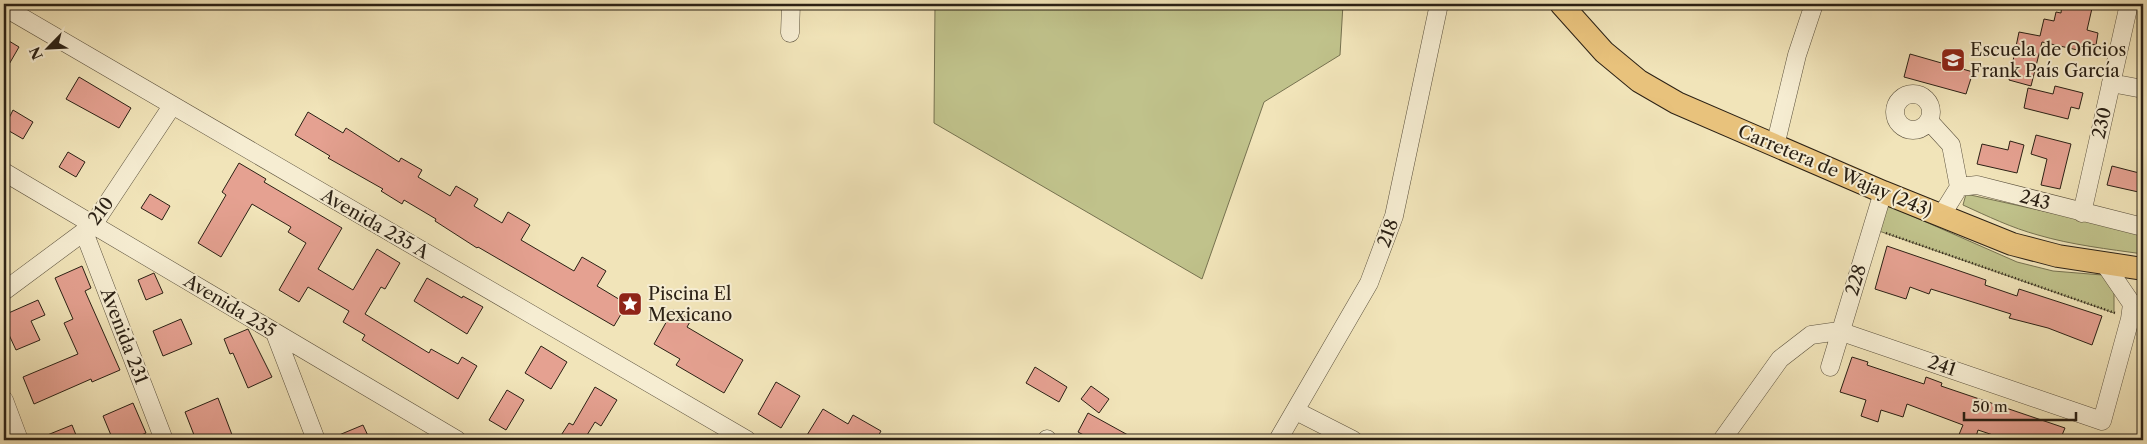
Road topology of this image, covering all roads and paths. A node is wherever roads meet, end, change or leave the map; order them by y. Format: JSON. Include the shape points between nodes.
{"nodes":[{"id":1,"x":791,"y":4,"type":"edge"},
{"id":2,"x":1439,"y":4,"type":"edge"},
{"id":3,"x":1560,"y":4,"type":"edge"},
{"id":4,"x":1814,"y":4,"type":"edge"},
{"id":5,"x":2129,"y":4,"type":"edge"},
{"id":6,"x":4,"y":7,"type":"edge"},
{"id":7,"x":790,"y":33,"type":"dead end"},
{"id":8,"x":2111,"y":83,"type":"junction"},
{"id":9,"x":2143,"y":89,"type":"edge"},
{"id":10,"x":172,"y":106,"type":"junction"},
{"id":11,"x":1929,"y":121,"type":"dead end"},
{"id":12,"x":1775,"y":146,"type":"junction"},
{"id":13,"x":4,"y":172,"type":"edge"},
{"id":14,"x":1960,"y":188,"type":"junction"},
{"id":15,"x":1883,"y":192,"type":"junction"},
{"id":16,"x":2082,"y":212,"type":"junction"},
{"id":17,"x":1941,"y":216,"type":"junction"},
{"id":18,"x":2143,"y":227,"type":"edge"},
{"id":19,"x":89,"y":228,"type":"junction"},
{"id":20,"x":1872,"y":228,"type":"junction"},
{"id":21,"x":2104,"y":262,"type":"junction"},
{"id":22,"x":2143,"y":268,"type":"edge"},
{"id":23,"x":4,"y":291,"type":"edge"},
{"id":24,"x":2135,"y":306,"type":"edge"},
{"id":25,"x":1839,"y":331,"type":"junction"},
{"id":26,"x":275,"y":333,"type":"junction"},
{"id":27,"x":1830,"y":367,"type":"dead end"},
{"id":28,"x":4,"y":400,"type":"edge"},
{"id":29,"x":1296,"y":411,"type":"junction"},
{"id":30,"x":19,"y":440,"type":"edge"},
{"id":31,"x":164,"y":440,"type":"edge"},
{"id":32,"x":316,"y":440,"type":"edge"},
{"id":33,"x":457,"y":440,"type":"edge"},
{"id":34,"x":747,"y":440,"type":"edge"},
{"id":35,"x":1278,"y":440,"type":"edge"},
{"id":36,"x":1353,"y":440,"type":"edge"},
{"id":37,"x":1722,"y":440,"type":"edge"}],
"edges":[{"from":1,"to":7,"type":"street"},
{"from":2,"to":29,"type":"street","name":"218","via":[[1394,216],[1369,284]]},
{"from":3,"to":12,"type":"main road","name":"Carretera de Wajay (243)","via":[[1604,52],[1639,81],[1678,103]]},
{"from":4,"to":12,"type":"street"},
{"from":5,"to":8,"type":"street","name":"230"},
{"from":6,"to":10,"type":"street","name":"Avenida 235 A"},
{"from":8,"to":9,"type":"street"},
{"from":8,"to":16,"type":"street","name":"230"},
{"from":10,"to":19,"type":"street","name":"210"},
{"from":10,"to":34,"type":"street","name":"Avenida 235 A"},
{"from":11,"to":14,"type":"street","via":[[1951,145]]},
{"from":12,"to":15,"type":"main road","name":"Carretera de Wajay (243)"},
{"from":13,"to":19,"type":"street","name":"Avenida 235"},
{"from":14,"to":16,"type":"street","name":"243","via":[[1977,185]]},
{"from":14,"to":17,"type":"street"},
{"from":15,"to":17,"type":"main road","name":"Carretera de Wajay (243)"},
{"from":15,"to":20,"type":"street","name":"228"},
{"from":16,"to":18,"type":"street","name":"243"},
{"from":17,"to":21,"type":"main road","name":"Carretera de Wajay (243)","via":[[2012,244],[2058,256]]},
{"from":19,"to":23,"type":"street","name":"210"},
{"from":19,"to":26,"type":"street","name":"Avenida 235"},
{"from":19,"to":31,"type":"street","name":"Avenida 231"},
{"from":20,"to":24,"type":"path"},
{"from":20,"to":25,"type":"street","name":"228"},
{"from":21,"to":22,"type":"main road","name":"Carretera de Wajay (243)"},
{"from":21,"to":24,"type":"street"},
{"from":24,"to":25,"type":"street","name":"241","via":[[2102,421]]},
{"from":25,"to":27,"type":"street","name":"228"},
{"from":25,"to":37,"type":"street","via":[[1811,335],[1780,359]]},
{"from":26,"to":32,"type":"street"},
{"from":26,"to":33,"type":"street","name":"Avenida 235"},
{"from":28,"to":30,"type":"street"},
{"from":29,"to":35,"type":"street","name":"218"},
{"from":29,"to":36,"type":"street"}]}
